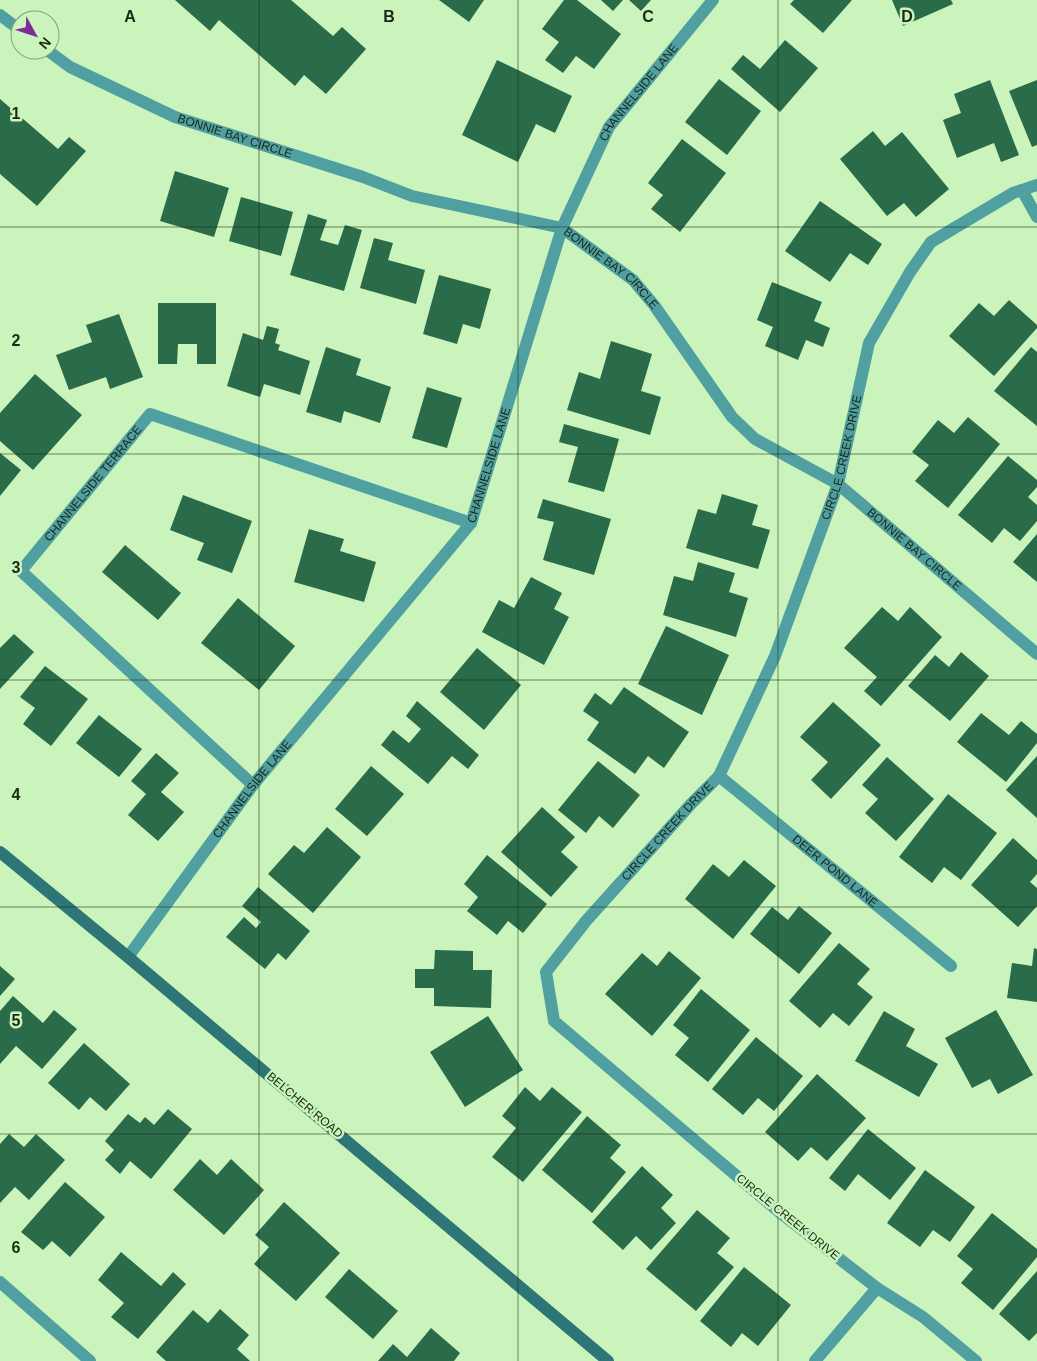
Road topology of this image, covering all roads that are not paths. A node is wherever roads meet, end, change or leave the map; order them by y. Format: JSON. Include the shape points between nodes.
{"nodes":[{"id":1,"x":713,"y":0,"type":"edge"},
{"id":2,"x":60,"y":60,"type":"edge"},
{"id":3,"x":1037,"y":185,"type":"edge"},
{"id":4,"x":1022,"y":190,"type":"junction"},
{"id":5,"x":1037,"y":217,"type":"edge"},
{"id":6,"x":562,"y":228,"type":"junction"},
{"id":7,"x":838,"y":484,"type":"junction"},
{"id":8,"x":471,"y":523,"type":"junction"},
{"id":9,"x":1037,"y":654,"type":"edge"},
{"id":10,"x":719,"y":776,"type":"junction"},
{"id":11,"x":253,"y":785,"type":"junction"},
{"id":12,"x":0,"y":852,"type":"edge"},
{"id":13,"x":128,"y":957,"type":"junction"},
{"id":14,"x":951,"y":966,"type":"dead end"},
{"id":15,"x":0,"y":1282,"type":"edge"},
{"id":16,"x":877,"y":1288,"type":"junction"},
{"id":17,"x":90,"y":1361,"type":"edge"},
{"id":18,"x":608,"y":1361,"type":"edge"},
{"id":19,"x":815,"y":1361,"type":"edge"},
{"id":20,"x":976,"y":1361,"type":"edge"}],
"edges":[{"from":1,"to":6,"type":"street","name":"CHANNELSIDE LANE","via":[[609,127]]},
{"from":2,"to":6,"type":"street","name":"BONNIE BAY CIRCLE","via":[[175,117],[412,196]]},
{"from":3,"to":4,"type":"street","name":"CIRCLE CREEK DRIVE"},
{"from":4,"to":5,"type":"street"},
{"from":4,"to":7,"type":"street","name":"CIRCLE CREEK DRIVE","via":[[1013,192],[931,242],[910,272],[869,343]]},
{"from":6,"to":7,"type":"street","name":"BONNIE BAY CIRCLE","via":[[633,280],[732,417],[755,440]]},
{"from":6,"to":8,"type":"street","name":"CHANNELSIDE LANE"},
{"from":7,"to":9,"type":"street","name":"BONNIE BAY CIRCLE"},
{"from":7,"to":10,"type":"street","name":"CIRCLE CREEK DRIVE","via":[[775,656]]},
{"from":8,"to":11,"type":"street","name":"CHANNELSIDE LANE"},
{"from":8,"to":11,"type":"street","name":"CHANNELSIDE TERRACE","via":[[150,414],[20,572]]},
{"from":10,"to":14,"type":"street","name":"DEER POND LANE"},
{"from":10,"to":16,"type":"street","name":"CIRCLE CREEK DRIVE","via":[[593,914],[546,972],[554,1021],[778,1211]]},
{"from":11,"to":13,"type":"street","name":"CHANNELSIDE LANE"},
{"from":12,"to":13,"type":"main road","name":"BELCHER ROAD"},
{"from":13,"to":18,"type":"main road","name":"BELCHER ROAD"},
{"from":15,"to":17,"type":"street"},
{"from":16,"to":19,"type":"street"},
{"from":16,"to":20,"type":"street","name":"CIRCLE CREEK DRIVE","via":[[923,1317]]}]}
